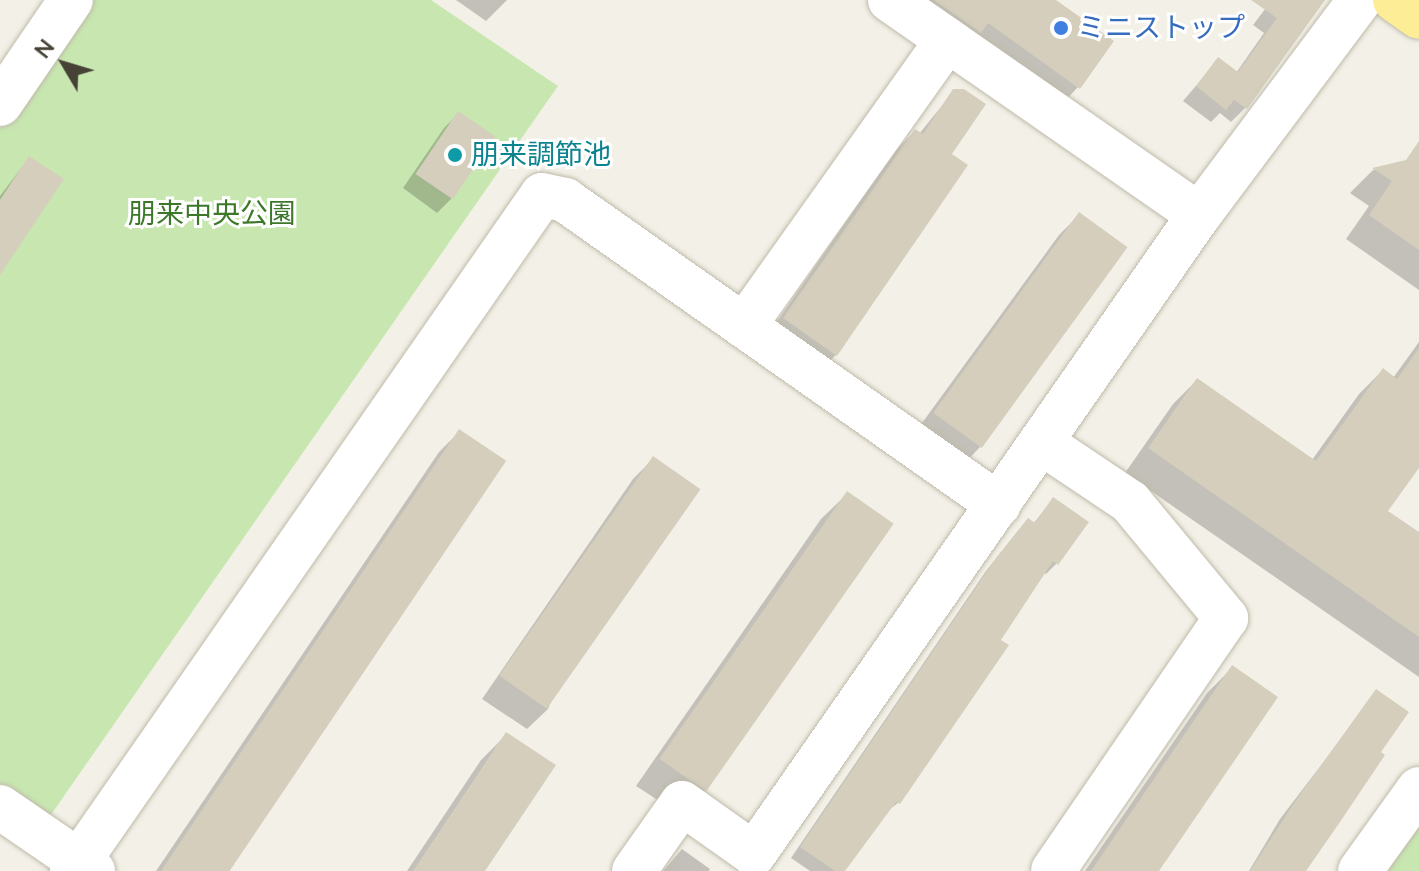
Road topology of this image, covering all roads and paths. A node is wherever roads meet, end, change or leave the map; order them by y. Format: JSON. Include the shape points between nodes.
{"nodes":[{"id":1,"x":71,"y":0,"type":"edge"},
{"id":2,"x":890,"y":0,"type":"edge"},
{"id":3,"x":1360,"y":0,"type":"edge"},
{"id":4,"x":1395,"y":0,"type":"edge"},
{"id":5,"x":1419,"y":17,"type":"edge"},
{"id":6,"x":947,"y":40,"type":"junction"},
{"id":7,"x":0,"y":104,"type":"edge"},
{"id":8,"x":1199,"y":215,"type":"junction"},
{"id":9,"x":744,"y":326,"type":"junction"},
{"id":10,"x":1042,"y":443,"type":"junction"},
{"id":11,"x":999,"y":505,"type":"junction"},
{"id":12,"x":1419,"y":789,"type":"edge"},
{"id":13,"x":0,"y":807,"type":"edge"},
{"id":14,"x":767,"y":862,"type":"edge"},
{"id":15,"x":81,"y":868,"type":"edge"},
{"id":16,"x":634,"y":871,"type":"edge"},
{"id":17,"x":1053,"y":871,"type":"edge"},
{"id":18,"x":1360,"y":871,"type":"edge"}],
"edges":[{"from":1,"to":7,"type":"street"},
{"from":2,"to":6,"type":"street"},
{"from":3,"to":8,"type":"street"},
{"from":4,"to":5,"type":"main road"},
{"from":6,"to":8,"type":"street"},
{"from":6,"to":9,"type":"street"},
{"from":8,"to":10,"type":"street"},
{"from":9,"to":11,"type":"street"},
{"from":9,"to":15,"type":"street","via":[[565,200],[542,195]]},
{"from":10,"to":11,"type":"street"},
{"from":10,"to":17,"type":"street","via":[[1130,502],[1226,618]]},
{"from":11,"to":14,"type":"street"},
{"from":12,"to":18,"type":"street"},
{"from":13,"to":15,"type":"street"},
{"from":14,"to":16,"type":"street","via":[[682,803]]}]}
